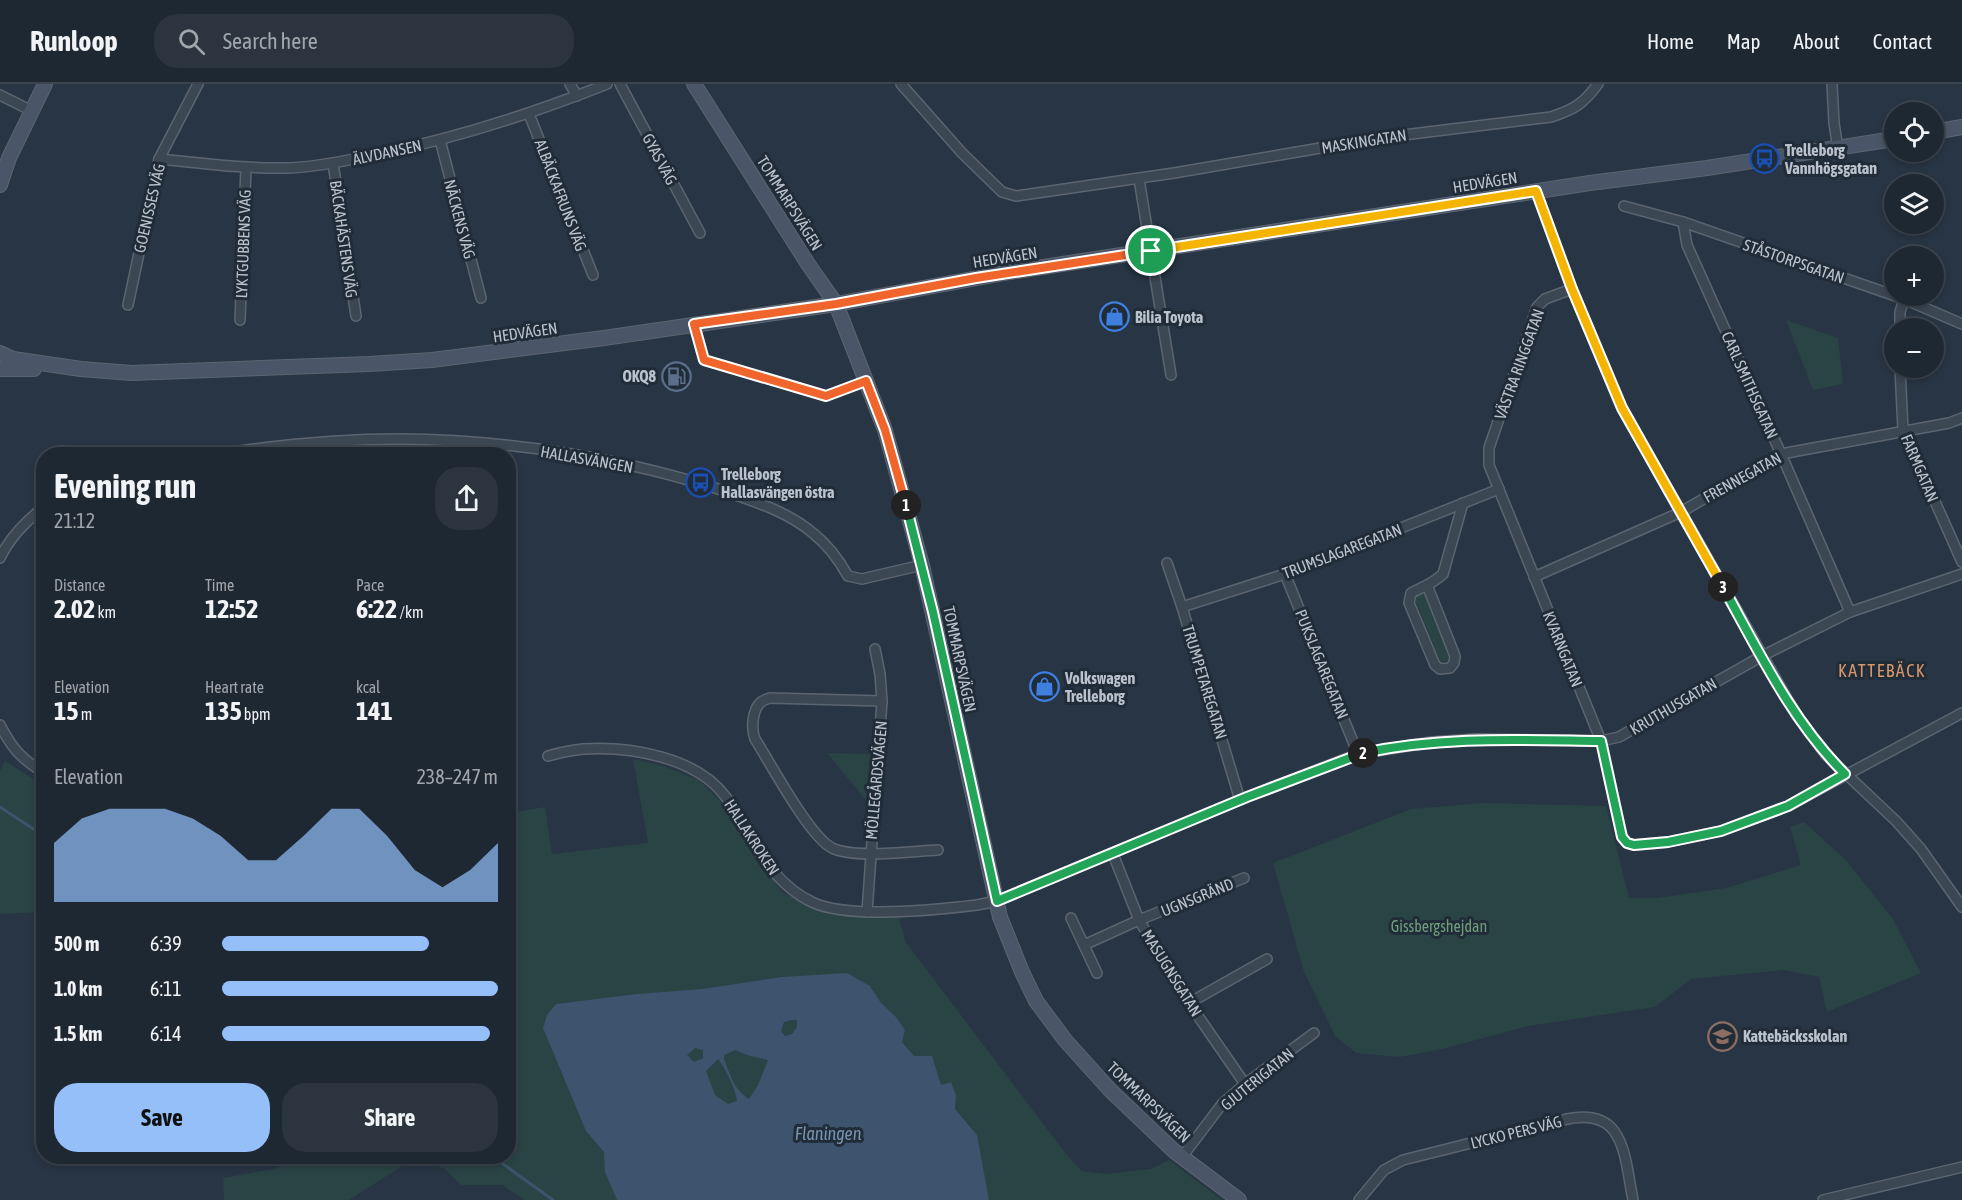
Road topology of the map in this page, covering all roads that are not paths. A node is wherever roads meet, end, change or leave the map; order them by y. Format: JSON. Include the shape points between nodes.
{"nodes":[{"id":1,"x":45,"y":84,"type":"edge"},
{"id":2,"x":198,"y":84,"type":"edge"},
{"id":3,"x":570,"y":84,"type":"edge"},
{"id":4,"x":607,"y":84,"type":"edge"},
{"id":5,"x":620,"y":84,"type":"edge"},
{"id":6,"x":694,"y":84,"type":"edge"},
{"id":7,"x":901,"y":84,"type":"edge"},
{"id":8,"x":1598,"y":84,"type":"edge"},
{"id":9,"x":1832,"y":84,"type":"edge"},
{"id":10,"x":0,"y":95,"type":"edge"},
{"id":11,"x":577,"y":96,"type":"junction"},
{"id":12,"x":32,"y":111,"type":"junction"},
{"id":13,"x":529,"y":114,"type":"junction"},
{"id":14,"x":1962,"y":127,"type":"edge"},
{"id":15,"x":1944,"y":130,"type":"edge"},
{"id":16,"x":440,"y":140,"type":"junction"},
{"id":17,"x":1884,"y":141,"type":"edge"},
{"id":18,"x":1838,"y":149,"type":"junction"},
{"id":19,"x":159,"y":159,"type":"junction"},
{"id":20,"x":333,"y":163,"type":"junction"},
{"id":21,"x":246,"y":168,"type":"junction"},
{"id":22,"x":1139,"y":179,"type":"junction"},
{"id":23,"x":0,"y":185,"type":"edge"},
{"id":24,"x":1536,"y":191,"type":"junction"},
{"id":25,"x":1624,"y":206,"type":"dead end"},
{"id":26,"x":1683,"y":222,"type":"junction"},
{"id":27,"x":700,"y":234,"type":"dead end"},
{"id":28,"x":1151,"y":251,"type":"junction"},
{"id":29,"x":593,"y":276,"type":"dead end"},
{"id":30,"x":1572,"y":289,"type":"junction"},
{"id":31,"x":1884,"y":292,"type":"edge"},
{"id":32,"x":481,"y":298,"type":"dead end"},
{"id":33,"x":128,"y":304,"type":"dead end"},
{"id":34,"x":836,"y":304,"type":"junction"},
{"id":35,"x":1920,"y":306,"type":"edge"},
{"id":36,"x":356,"y":316,"type":"dead end"},
{"id":37,"x":240,"y":320,"type":"dead end"},
{"id":38,"x":694,"y":324,"type":"junction"},
{"id":39,"x":1962,"y":324,"type":"edge"},
{"id":40,"x":0,"y":353,"type":"edge"},
{"id":41,"x":0,"y":369,"type":"edge"},
{"id":42,"x":81,"y":369,"type":"junction"},
{"id":43,"x":1171,"y":375,"type":"dead end"},
{"id":44,"x":1900,"y":378,"type":"edge"},
{"id":45,"x":866,"y":381,"type":"junction"},
{"id":46,"x":1962,"y":418,"type":"edge"},
{"id":47,"x":1903,"y":430,"type":"junction"},
{"id":48,"x":271,"y":447,"type":"edge"},
{"id":49,"x":505,"y":447,"type":"edge"},
{"id":50,"x":516,"y":448,"type":"edge"},
{"id":51,"x":1781,"y":454,"type":"junction"},
{"id":52,"x":1488,"y":457,"type":"joint"},
{"id":53,"x":1499,"y":489,"type":"junction"},
{"id":54,"x":1464,"y":503,"type":"junction"},
{"id":55,"x":1681,"y":512,"type":"junction"},
{"id":56,"x":36,"y":514,"type":"edge"},
{"id":57,"x":0,"y":558,"type":"edge"},
{"id":58,"x":1962,"y":562,"type":"edge"},
{"id":59,"x":1167,"y":563,"type":"dead end"},
{"id":60,"x":922,"y":565,"type":"junction"},
{"id":61,"x":1285,"y":573,"type":"junction"},
{"id":62,"x":1962,"y":574,"type":"edge"},
{"id":63,"x":1534,"y":577,"type":"junction"},
{"id":64,"x":1427,"y":585,"type":"junction"},
{"id":65,"x":1182,"y":607,"type":"junction"},
{"id":66,"x":1850,"y":612,"type":"junction"},
{"id":67,"x":875,"y":649,"type":"dead end"},
{"id":68,"x":1762,"y":656,"type":"junction"},
{"id":69,"x":882,"y":700,"type":"junction"},
{"id":70,"x":1962,"y":713,"type":"edge"},
{"id":71,"x":0,"y":725,"type":"edge"},
{"id":72,"x":1601,"y":741,"type":"junction"},
{"id":73,"x":1358,"y":754,"type":"junction"},
{"id":74,"x":548,"y":756,"type":"dead end"},
{"id":75,"x":36,"y":768,"type":"edge"},
{"id":76,"x":1845,"y":774,"type":"junction"},
{"id":77,"x":1240,"y":800,"type":"junction"},
{"id":78,"x":938,"y":850,"type":"dead end"},
{"id":79,"x":870,"y":853,"type":"junction"},
{"id":80,"x":1113,"y":854,"type":"junction"},
{"id":81,"x":1244,"y":878,"type":"dead end"},
{"id":82,"x":997,"y":901,"type":"junction"},
{"id":83,"x":1962,"y":907,"type":"edge"},
{"id":84,"x":867,"y":912,"type":"junction"},
{"id":85,"x":1071,"y":918,"type":"dead end"},
{"id":86,"x":1139,"y":920,"type":"junction"},
{"id":87,"x":1084,"y":945,"type":"junction"},
{"id":88,"x":1267,"y":959,"type":"dead end"},
{"id":89,"x":1097,"y":973,"type":"dead end"},
{"id":90,"x":1189,"y":1003,"type":"junction"},
{"id":91,"x":1314,"y":1033,"type":"dead end"},
{"id":92,"x":1245,"y":1084,"type":"junction"},
{"id":93,"x":1182,"y":1157,"type":"junction"},
{"id":94,"x":1962,"y":1167,"type":"edge"},
{"id":95,"x":1239,"y":1200,"type":"edge"},
{"id":96,"x":1359,"y":1200,"type":"edge"},
{"id":97,"x":1633,"y":1200,"type":"edge"},
{"id":98,"x":1823,"y":1200,"type":"edge"}],
"edges":[{"from":1,"to":12,"type":"main road"},
{"from":2,"to":19,"type":"street","name":"GOENISSES VÄG"},
{"from":3,"to":11,"type":"street"},
{"from":4,"to":11,"type":"street","name":"ÄLVDANSEN"},
{"from":5,"to":27,"type":"street","name":"GYAS VÄG"},
{"from":6,"to":34,"type":"main road","name":"TOMMARPSVÄGEN"},
{"from":7,"to":22,"type":"street","name":"MASKINGATAN","via":[[949,141],[1002,192],[1016,196]]},
{"from":8,"to":22,"type":"street","name":"MASKINGATAN","via":[[1572,110],[1551,117],[1379,138]]},
{"from":9,"to":18,"type":"street"},
{"from":10,"to":12,"type":"street"},
{"from":11,"to":13,"type":"street","name":"ÄLVDANSEN"},
{"from":12,"to":23,"type":"main road"},
{"from":13,"to":16,"type":"street","name":"ÄLVDANSEN"},
{"from":13,"to":29,"type":"street","name":"ALBÄCKAFRUNS VÄG"},
{"from":14,"to":15,"type":"main road"},
{"from":16,"to":20,"type":"street","name":"ÄLVDANSEN"},
{"from":16,"to":32,"type":"street","name":"NÄCKENS VÄG"},
{"from":17,"to":18,"type":"main road","name":"HEDVÄGEN"},
{"from":18,"to":24,"type":"main road","name":"HEDVÄGEN"},
{"from":19,"to":21,"type":"street","name":"ÄLVDANSEN"},
{"from":19,"to":33,"type":"street","name":"GOENISSES VÄG"},
{"from":20,"to":21,"type":"street","name":"ÄLVDANSEN"},
{"from":20,"to":36,"type":"street","name":"BÄCKAHÄSTENS VÄG"},
{"from":21,"to":37,"type":"street","name":"LYKTGUBBENS VÄG"},
{"from":22,"to":28,"type":"street"},
{"from":24,"to":28,"type":"main road","name":"HEDVÄGEN"},
{"from":24,"to":30,"type":"street"},
{"from":25,"to":26,"type":"street","name":"STÅSTORPSGATAN"},
{"from":26,"to":31,"type":"street","name":"STÅSTORPSGATAN"},
{"from":26,"to":51,"type":"street","name":"CARL SMITHSGATAN","via":[[1687,245]]},
{"from":28,"to":34,"type":"main road","name":"HEDVÄGEN"},
{"from":28,"to":43,"type":"street"},
{"from":30,"to":52,"type":"street","name":"VÄSTRA RINGGATAN","via":[[1545,299],[1537,307]]},
{"from":30,"to":55,"type":"street","via":[[1622,408]]},
{"from":34,"to":38,"type":"main road","name":"HEDVÄGEN"},
{"from":34,"to":45,"type":"main road","name":"TOMMARPSVÄGEN"},
{"from":35,"to":39,"type":"street","name":"STÅSTORPSGATAN"},
{"from":38,"to":42,"type":"main road","name":"HEDVÄGEN","via":[[432,360],[132,373]]},
{"from":38,"to":45,"type":"street","via":[[704,360],[826,396]]},
{"from":40,"to":42,"type":"main road","name":"HEDVÄGEN","via":[[13,359]]},
{"from":41,"to":42,"type":"main road","name":"HEDVÄGEN"},
{"from":44,"to":47,"type":"street","name":"FARMGATAN"},
{"from":45,"to":60,"type":"main road","name":"TOMMARPSVÄGEN","via":[[885,430]]},
{"from":46,"to":47,"type":"street","name":"FRENNEGATAN"},
{"from":47,"to":51,"type":"street","name":"FRENNEGATAN"},
{"from":47,"to":58,"type":"street","name":"FARMGATAN"},
{"from":48,"to":49,"type":"street","name":"HALLASVÄNGEN","via":[[396,439]]},
{"from":50,"to":60,"type":"street","name":"HALLASVÄNGEN","via":[[629,466],[700,483],[770,507],[814,533],[836,555],[848,576],[862,579]]},
{"from":51,"to":55,"type":"street","name":"FRENNEGATAN"},
{"from":51,"to":66,"type":"street","name":"CARL SMITHSGATAN"},
{"from":52,"to":53,"type":"street","name":"KVARNGATAN"},
{"from":53,"to":54,"type":"street","name":"TRUMSLAGAREGATAN"},
{"from":53,"to":63,"type":"street","name":"KVARNGATAN"},
{"from":54,"to":61,"type":"street","name":"TRUMSLAGAREGATAN"},
{"from":54,"to":64,"type":"street","via":[[1443,574]]},
{"from":55,"to":63,"type":"street","name":"FRENNEGATAN"},
{"from":55,"to":68,"type":"street"},
{"from":56,"to":57,"type":"street","via":[[9,542]]},
{"from":59,"to":65,"type":"street","name":"TRUMPETAREGATAN"},
{"from":60,"to":82,"type":"main road","name":"TOMMARPSVÄGEN"},
{"from":61,"to":65,"type":"street","name":"TRUMSLAGAREGATAN"},
{"from":61,"to":73,"type":"street","name":"PUKSLAGAREGATAN"},
{"from":62,"to":66,"type":"street","name":"KRUTHUSGATAN"},
{"from":63,"to":72,"type":"street","name":"KVARNGATAN"},
{"from":64,"to":64,"type":"street","via":[[1412,592],[1408,603],[1435,665],[1450,668],[1455,656]]},
{"from":65,"to":77,"type":"street","name":"TRUMPETAREGATAN"},
{"from":66,"to":68,"type":"street","name":"KRUTHUSGATAN"},
{"from":67,"to":69,"type":"street","name":"MÖLLEGÅRDSVÄGEN"},
{"from":68,"to":72,"type":"street","name":"KRUTHUSGATAN","via":[[1619,737]]},
{"from":68,"to":76,"type":"street","via":[[1797,716]]},
{"from":69,"to":79,"type":"street","name":"MÖLLEGÅRDSVÄGEN"},
{"from":69,"to":79,"type":"street","via":[[770,698],[761,702],[752,730],[814,833],[832,848]]},
{"from":70,"to":76,"type":"street"},
{"from":71,"to":75,"type":"street","via":[[10,744]]},
{"from":72,"to":73,"type":"street","name":"KRUTHUSGATAN","via":[[1476,739]]},
{"from":72,"to":76,"type":"street","name":"KVARNGATAN","via":[[1622,837],[1634,845],[1721,831],[1788,806]]},
{"from":73,"to":77,"type":"street","name":"KRUTHUSGATAN"},
{"from":74,"to":84,"type":"street","name":"HALLAKROKEN","via":[[583,749],[634,751],[686,765],[707,777],[725,795],[758,852],[778,878],[798,895],[816,904]]},
{"from":76,"to":83,"type":"street","via":[[1921,849]]},
{"from":77,"to":80,"type":"street","name":"KRUTHUSGATAN"},
{"from":78,"to":79,"type":"street"},
{"from":79,"to":84,"type":"street","name":"MÖLLEGÅRDSVÄGEN"},
{"from":80,"to":82,"type":"street","name":"KRUTHUSGATAN"},
{"from":80,"to":86,"type":"street","name":"MASUGNSGATAN"},
{"from":81,"to":86,"type":"street","name":"UGNSGRÄND"},
{"from":82,"to":84,"type":"street","name":"HALLAKROKEN"},
{"from":82,"to":93,"type":"main road","name":"TOMMARPSVÄGEN","via":[[1012,949],[1036,1001],[1065,1041],[1110,1090]]},
{"from":85,"to":87,"type":"street"},
{"from":86,"to":87,"type":"street","name":"UGNSGRÄND"},
{"from":86,"to":90,"type":"street","name":"MASUGNSGATAN"},
{"from":87,"to":89,"type":"street"},
{"from":88,"to":90,"type":"street"},
{"from":90,"to":92,"type":"street","name":"MASUGNSGATAN"},
{"from":91,"to":92,"type":"street","name":"GJUTERIGATAN"},
{"from":92,"to":93,"type":"street","name":"GJUTERIGATAN","via":[[1222,1104]]},
{"from":93,"to":95,"type":"main road","name":"TOMMARPSVÄGEN"},
{"from":94,"to":98,"type":"street"},
{"from":96,"to":97,"type":"street","name":"LYCKO PERS VÄG","via":[[1384,1170],[1403,1160],[1590,1116],[1607,1122],[1619,1137]]}]}
